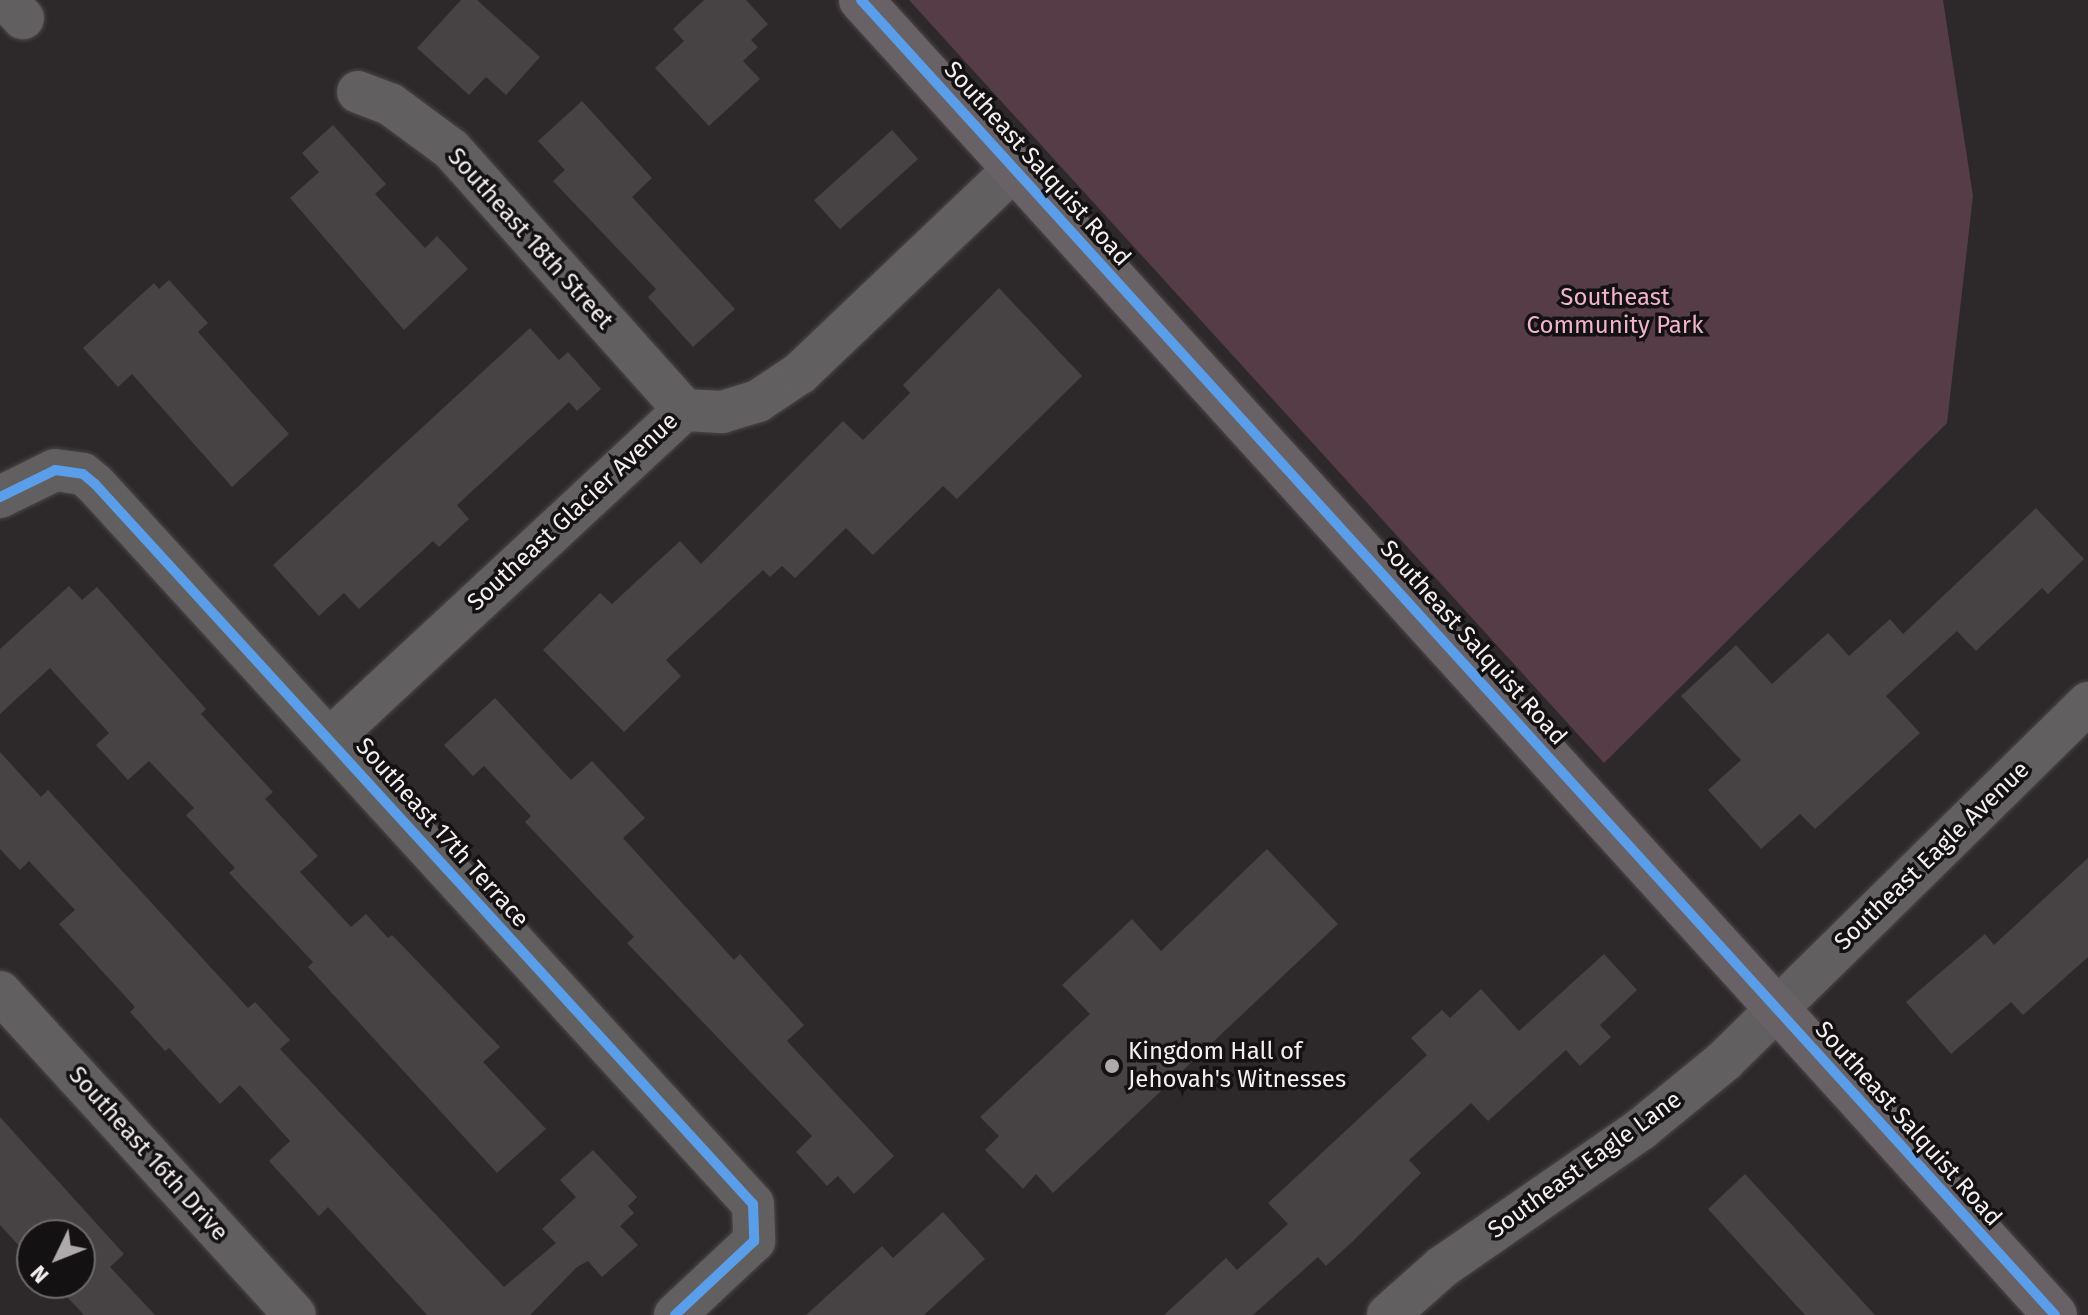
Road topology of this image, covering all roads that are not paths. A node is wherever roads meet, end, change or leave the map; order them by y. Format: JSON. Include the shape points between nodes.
{"nodes":[{"id":1,"x":861,"y":0,"type":"edge"},
{"id":2,"x":358,"y":92,"type":"dead end"},
{"id":3,"x":1014,"y":169,"type":"junction"},
{"id":4,"x":684,"y":410,"type":"junction"},
{"id":5,"x":0,"y":497,"type":"edge"},
{"id":6,"x":2088,"y":703,"type":"edge"},
{"id":7,"x":330,"y":739,"type":"junction"},
{"id":8,"x":0,"y":992,"type":"edge"},
{"id":9,"x":1777,"y":1008,"type":"junction"},
{"id":10,"x":295,"y":1315,"type":"edge"},
{"id":11,"x":675,"y":1315,"type":"edge"},
{"id":12,"x":1388,"y":1315,"type":"edge"},
{"id":13,"x":2055,"y":1315,"type":"edge"}],
"edges":[{"from":1,"to":3,"type":"street","name":"Southeast Salquist Road"},
{"from":2,"to":4,"type":"street","name":"Southeast 18th Street","via":[[390,104],[451,149]]},
{"from":3,"to":4,"type":"street","name":"Southeast Glacier Avenue","via":[[800,373],[758,401],[722,412]]},
{"from":3,"to":9,"type":"street","name":"Southeast Salquist Road"},
{"from":4,"to":7,"type":"street","name":"Southeast Glacier Avenue"},
{"from":5,"to":7,"type":"street","name":"Southeast 17th Terrace","via":[[55,470],[70,470],[95,484]]},
{"from":6,"to":9,"type":"street","name":"Southeast Eagle Avenue"},
{"from":7,"to":11,"type":"street","name":"Southeast 17th Terrace","via":[[753,1204],[754,1241]]},
{"from":8,"to":10,"type":"street","name":"Southeast 16th Drive"},
{"from":9,"to":12,"type":"street","name":"Southeast Eagle Lane","via":[[1724,1061],[1641,1129],[1442,1267]]},
{"from":9,"to":13,"type":"street","name":"Southeast Salquist Road"}]}
